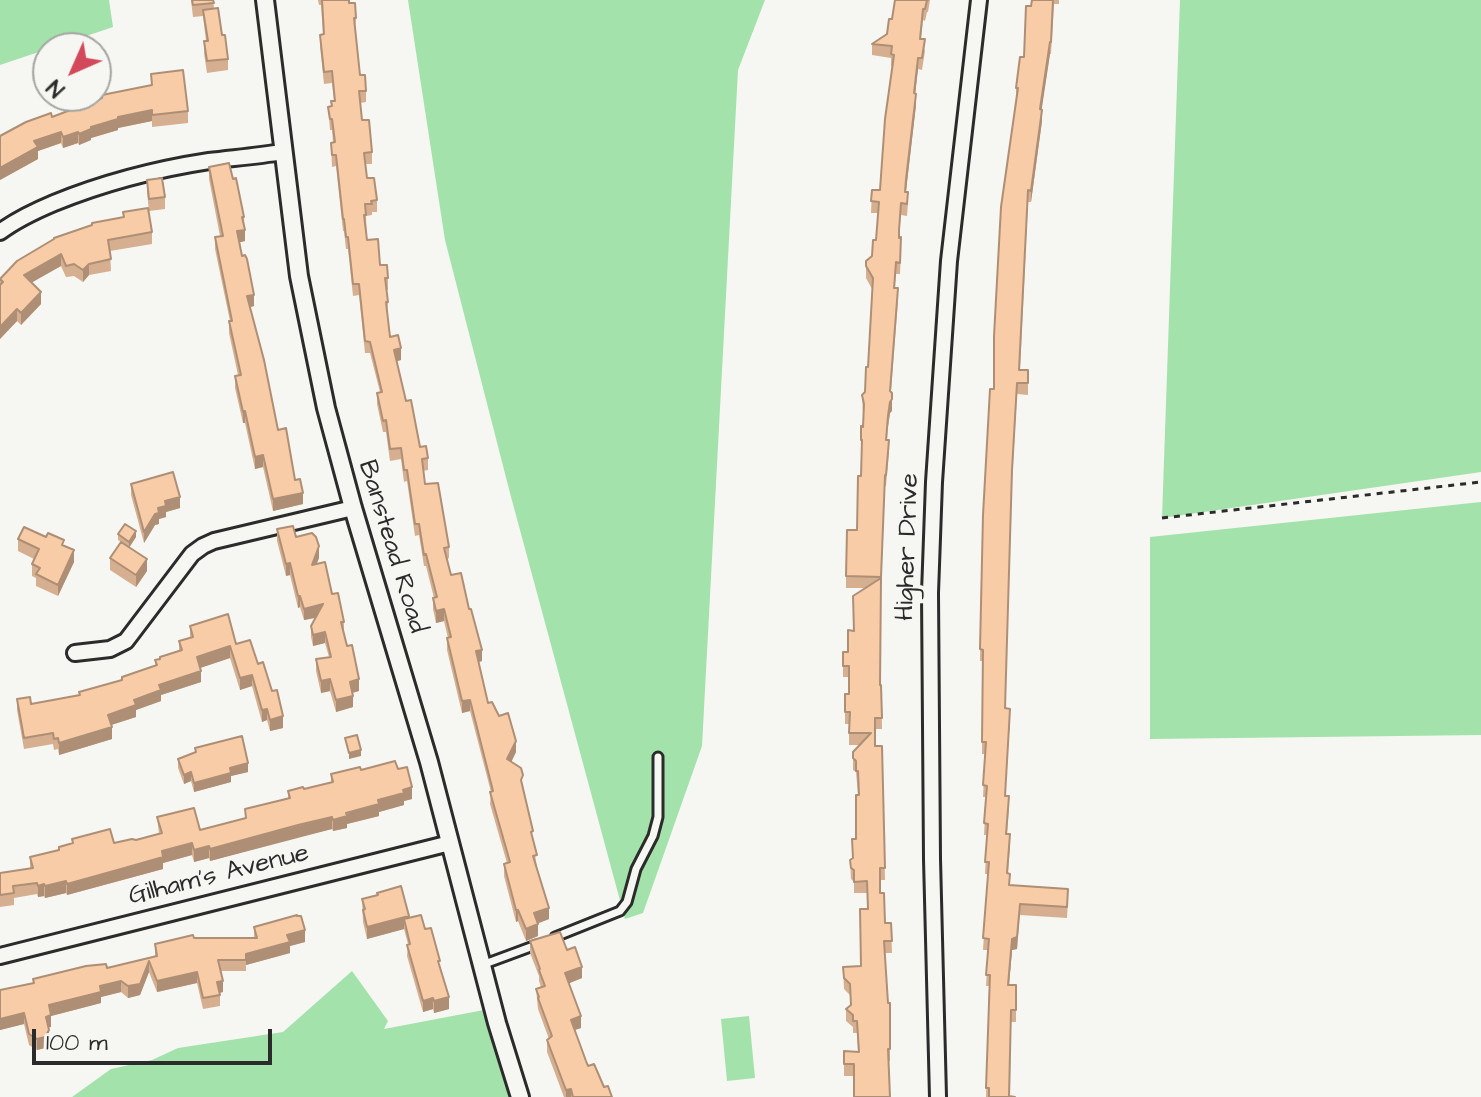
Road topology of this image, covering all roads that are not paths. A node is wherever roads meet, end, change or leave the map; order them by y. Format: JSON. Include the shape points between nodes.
{"nodes":[{"id":1,"x":265,"y":0,"type":"edge"},
{"id":2,"x":979,"y":0,"type":"edge"},
{"id":3,"x":282,"y":152,"type":"junction"},
{"id":4,"x":0,"y":232,"type":"edge"},
{"id":5,"x":353,"y":508,"type":"junction"},
{"id":6,"x":75,"y":653,"type":"dead end"},
{"id":7,"x":658,"y":757,"type":"dead end"},
{"id":8,"x":450,"y":843,"type":"junction"},
{"id":9,"x":0,"y":956,"type":"edge"},
{"id":10,"x":482,"y":965,"type":"junction"},
{"id":11,"x":520,"y":1097,"type":"edge"},
{"id":12,"x":938,"y":1097,"type":"edge"}],
"edges":[{"from":1,"to":3,"type":"street","name":"Banstead Road"},
{"from":2,"to":12,"type":"street","name":"Higher Drive","via":[[949,261],[930,593]]},
{"from":3,"to":4,"type":"street","via":[[144,174],[70,197]]},
{"from":3,"to":5,"type":"street","name":"Banstead Road","via":[[313,348]]},
{"from":5,"to":6,"type":"street","via":[[203,546],[126,641],[110,649]]},
{"from":5,"to":8,"type":"street","name":"Banstead Road"},
{"from":7,"to":10,"type":"lane","via":[[658,817],[620,911]]},
{"from":8,"to":9,"type":"street","name":"Gilham's Avenue"},
{"from":8,"to":10,"type":"street","name":"Banstead Road"},
{"from":10,"to":11,"type":"street","name":"Banstead Road"}]}
